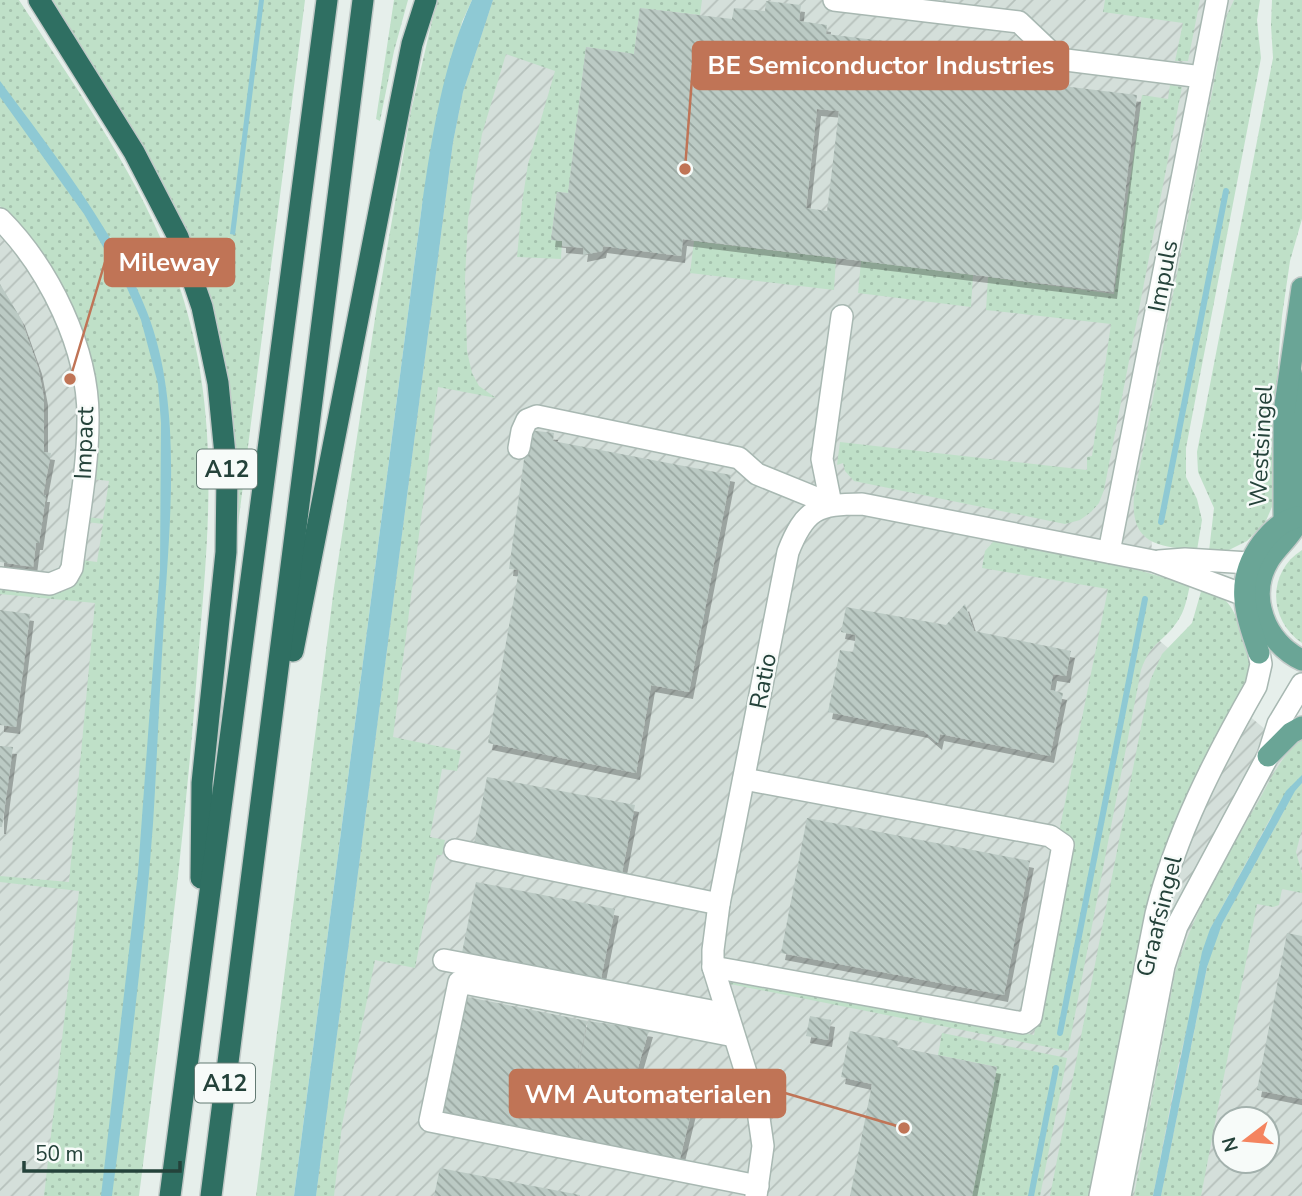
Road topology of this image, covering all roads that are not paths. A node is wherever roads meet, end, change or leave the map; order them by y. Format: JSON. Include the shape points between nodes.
{"nodes":[{"id":1,"x":39,"y":0,"type":"edge"},
{"id":2,"x":327,"y":0,"type":"edge"},
{"id":3,"x":363,"y":0,"type":"edge"},
{"id":4,"x":426,"y":0,"type":"edge"},
{"id":5,"x":834,"y":0,"type":"edge"},
{"id":6,"x":1217,"y":0,"type":"edge"},
{"id":7,"x":1202,"y":77,"type":"junction"},
{"id":8,"x":0,"y":219,"type":"edge"},
{"id":9,"x":1302,"y":288,"type":"edge"},
{"id":10,"x":842,"y":316,"type":"dead end"},
{"id":11,"x":519,"y":448,"type":"dead end"},
{"id":12,"x":831,"y":504,"type":"junction"},
{"id":13,"x":1295,"y":518,"type":"edge"},
{"id":14,"x":1109,"y":552,"type":"junction"},
{"id":15,"x":1153,"y":561,"type":"junction"},
{"id":16,"x":1249,"y":564,"type":"junction"},
{"id":17,"x":0,"y":578,"type":"edge"},
{"id":18,"x":1252,"y":600,"type":"junction"},
{"id":19,"x":1259,"y":653,"type":"joint"},
{"id":20,"x":1302,"y":660,"type":"edge"},
{"id":21,"x":1302,"y":684,"type":"edge"},
{"id":22,"x":1302,"y":727,"type":"edge"},
{"id":23,"x":1268,"y":756,"type":"junction"},
{"id":24,"x":744,"y":779,"type":"junction"},
{"id":25,"x":256,"y":845,"type":"junction"},
{"id":26,"x":455,"y":850,"type":"dead end"},
{"id":27,"x":719,"y":904,"type":"junction"},
{"id":28,"x":444,"y":960,"type":"dead end"},
{"id":29,"x":713,"y":967,"type":"junction"},
{"id":30,"x":199,"y":982,"type":"junction"},
{"id":31,"x":726,"y":1014,"type":"junction"},
{"id":32,"x":734,"y":1036,"type":"junction"},
{"id":33,"x":757,"y":1191,"type":"edge"},
{"id":34,"x":170,"y":1196,"type":"edge"},
{"id":35,"x":211,"y":1196,"type":"edge"},
{"id":36,"x":1100,"y":1196,"type":"edge"},
{"id":37,"x":1120,"y":1196,"type":"edge"}],
"edges":[{"from":1,"to":30,"type":"highway","number":"A12","via":[[134,152],[178,237],[202,307],[218,383],[227,475],[226,552],[202,783]]},
{"from":2,"to":30,"type":"highway","number":"A12"},
{"from":3,"to":25,"type":"highway","number":"A12"},
{"from":4,"to":25,"type":"highway","number":"A12","via":[[412,44]]},
{"from":5,"to":7,"type":"street","via":[[1018,22],[1058,59]]},
{"from":6,"to":7,"type":"street","name":"Impuls"},
{"from":7,"to":14,"type":"street","name":"Impuls"},
{"from":8,"to":17,"type":"street","name":"Impact","via":[[34,260],[61,307],[84,380],[89,417],[72,568],[67,577],[50,583]]},
{"from":9,"to":13,"type":"main road","name":"Westsingel","via":[[1284,412]]},
{"from":10,"to":12,"type":"street","via":[[822,459]]},
{"from":11,"to":12,"type":"street","via":[[527,420],[537,416],[739,458],[757,474]]},
{"from":12,"to":14,"type":"street","via":[[862,504]]},
{"from":12,"to":24,"type":"street","name":"Ratio","via":[[811,514],[797,529],[788,552]]},
{"from":13,"to":16,"type":"main road","via":[[1269,533]]},
{"from":13,"to":18,"type":"main road","via":[[1296,529],[1268,562]]},
{"from":14,"to":15,"type":"street"},
{"from":15,"to":16,"type":"street"},
{"from":15,"to":18,"type":"street"},
{"from":16,"to":18,"type":"main road"},
{"from":18,"to":19,"type":"main road","via":[[1246,614]]},
{"from":18,"to":20,"type":"main road","via":[[1281,648]]},
{"from":19,"to":36,"type":"street","name":"Graafsingel","via":[[1256,685],[1193,806],[1166,873]]},
{"from":21,"to":23,"type":"street","name":"Graafsingel","via":[[1278,724]]},
{"from":22,"to":23,"type":"main road"},
{"from":23,"to":37,"type":"street","name":"Graafsingel","via":[[1177,926],[1164,966]]},
{"from":24,"to":27,"type":"street","name":"Ratio"},
{"from":24,"to":29,"type":"street","via":[[1050,836],[1063,845],[1031,1017],[1023,1023]]},
{"from":25,"to":35,"type":"highway","number":"A12"},
{"from":26,"to":27,"type":"street"},
{"from":27,"to":29,"type":"street","name":"Ratio"},
{"from":28,"to":31,"type":"street"},
{"from":29,"to":31,"type":"street","name":"Ratio"},
{"from":30,"to":34,"type":"highway","number":"A12"},
{"from":31,"to":32,"type":"street","name":"Ratio"},
{"from":32,"to":33,"type":"street","name":"Ratio","via":[[758,1111],[763,1146]]},
{"from":32,"to":33,"type":"street","via":[[459,982],[430,1121]]}]}
